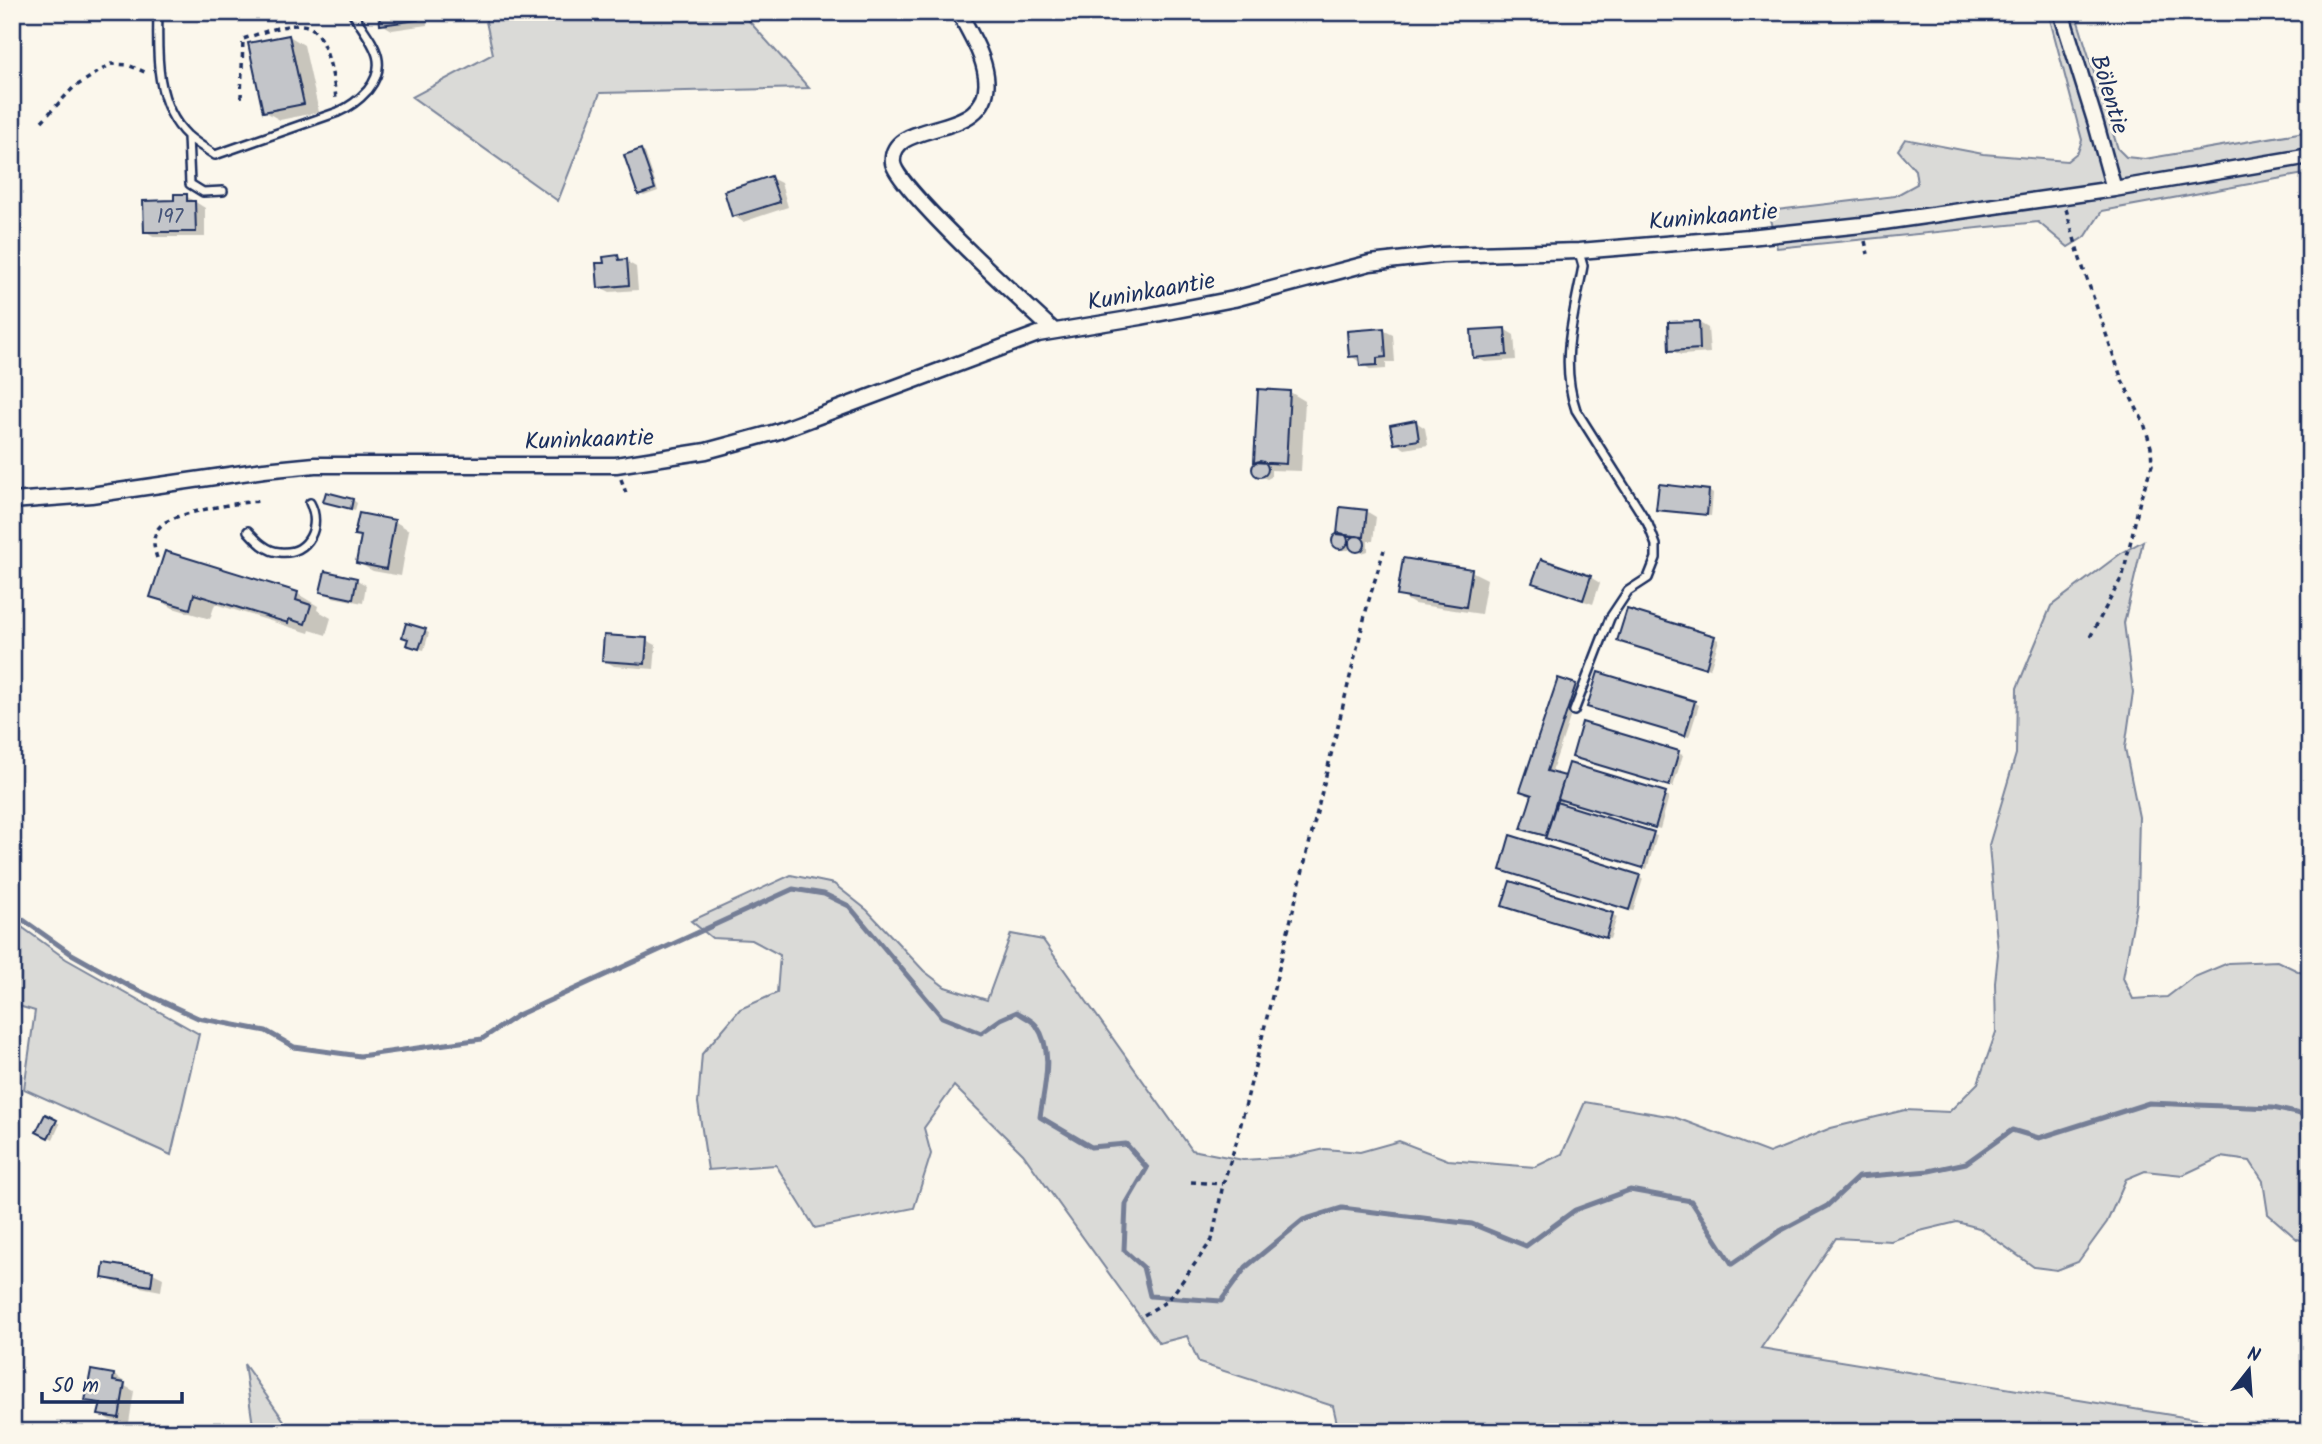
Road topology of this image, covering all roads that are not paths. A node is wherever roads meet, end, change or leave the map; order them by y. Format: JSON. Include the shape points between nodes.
{"nodes":[{"id":1,"x":158,"y":12,"type":"edge"},
{"id":2,"x":352,"y":12,"type":"edge"},
{"id":3,"x":959,"y":12,"type":"edge"},
{"id":4,"x":2061,"y":12,"type":"edge"},
{"id":5,"x":188,"y":136,"type":"junction"},
{"id":6,"x":2310,"y":156,"type":"edge"},
{"id":7,"x":2114,"y":189,"type":"junction"},
{"id":8,"x":223,"y":191,"type":"dead end"},
{"id":9,"x":1579,"y":251,"type":"junction"},
{"id":10,"x":1054,"y":331,"type":"junction"},
{"id":11,"x":12,"y":501,"type":"edge"},
{"id":12,"x":310,"y":503,"type":"dead end"},
{"id":13,"x":248,"y":531,"type":"dead end"},
{"id":14,"x":1574,"y":711,"type":"dead end"}],
"edges":[{"from":1,"to":5,"type":"lane","via":[[162,89],[172,116]]},
{"from":2,"to":5,"type":"lane","via":[[379,56],[379,72],[350,107],[215,155]]},
{"from":3,"to":10,"type":"street","via":[[982,59],[984,99],[975,112],[956,123],[903,141],[893,153],[893,166],[945,227]]},
{"from":4,"to":7,"type":"street","name":"Bölentie"},
{"from":5,"to":8,"type":"lane","via":[[190,184],[203,192]]},
{"from":6,"to":7,"type":"street","name":"Kuninkaantie"},
{"from":7,"to":9,"type":"street","name":"Kuninkaantie","via":[[1862,225]]},
{"from":9,"to":10,"type":"street","name":"Kuninkaantie","via":[[1441,255],[1370,263],[1234,299]]},
{"from":9,"to":14,"type":"lane","via":[[1583,266],[1566,356],[1569,390],[1576,410],[1648,524],[1656,558],[1648,578],[1628,591],[1610,618]]},
{"from":10,"to":11,"type":"street","name":"Kuninkaantie","via":[[776,432],[658,460],[616,465],[315,465]]},
{"from":12,"to":13,"type":"lane","via":[[316,514],[315,528],[295,551],[278,553]]}]}
